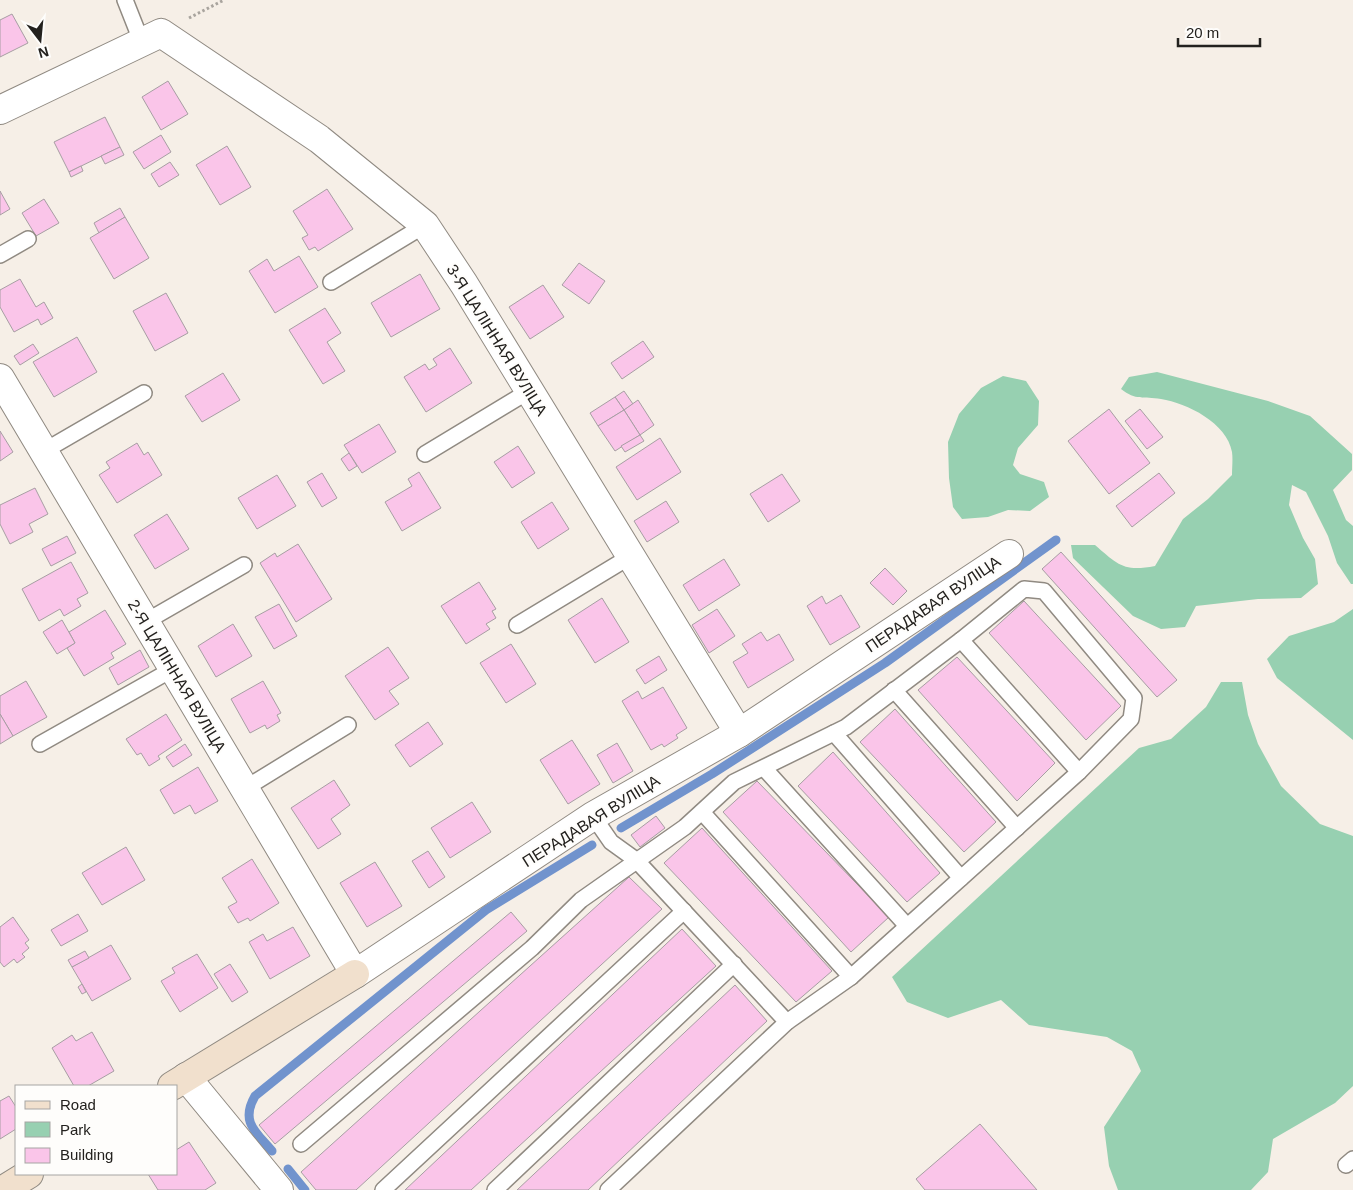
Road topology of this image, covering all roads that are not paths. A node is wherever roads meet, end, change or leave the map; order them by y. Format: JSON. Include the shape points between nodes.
{"nodes":[{"id":1,"x":124,"y":0,"type":"edge"},
{"id":2,"x":152,"y":38,"type":"junction"},
{"id":3,"x":0,"y":110,"type":"edge"},
{"id":4,"x":425,"y":225,"type":"junction"},
{"id":5,"x":28,"y":239,"type":"dead end"},
{"id":6,"x":0,"y":255,"type":"edge"},
{"id":7,"x":330,"y":282,"type":"dead end"},
{"id":8,"x":0,"y":378,"type":"edge"},
{"id":9,"x":529,"y":391,"type":"junction"},
{"id":10,"x":144,"y":393,"type":"dead end"},
{"id":11,"x":44,"y":450,"type":"junction"},
{"id":12,"x":425,"y":454,"type":"dead end"},
{"id":13,"x":1009,"y":554,"type":"dead end"},
{"id":14,"x":631,"y":556,"type":"junction"},
{"id":15,"x":244,"y":565,"type":"dead end"},
{"id":16,"x":146,"y":622,"type":"junction"},
{"id":17,"x":517,"y":626,"type":"dead end"},
{"id":18,"x":961,"y":640,"type":"junction"},
{"id":19,"x":174,"y":669,"type":"junction"},
{"id":20,"x":894,"y":690,"type":"junction"},
{"id":21,"x":348,"y":725,"type":"dead end"},
{"id":22,"x":739,"y":733,"type":"junction"},
{"id":23,"x":834,"y":733,"type":"junction"},
{"id":24,"x":40,"y":744,"type":"dead end"},
{"id":25,"x":764,"y":768,"type":"junction"},
{"id":26,"x":1079,"y":772,"type":"junction"},
{"id":27,"x":244,"y":789,"type":"junction"},
{"id":28,"x":702,"y":812,"type":"junction"},
{"id":29,"x":593,"y":816,"type":"junction"},
{"id":30,"x":1017,"y":828,"type":"junction"},
{"id":31,"x":636,"y":860,"type":"junction"},
{"id":32,"x":961,"y":878,"type":"junction"},
{"id":33,"x":684,"y":911,"type":"junction"},
{"id":34,"x":907,"y":926,"type":"junction"},
{"id":35,"x":734,"y":964,"type":"junction"},
{"id":36,"x":354,"y":974,"type":"junction"},
{"id":37,"x":851,"y":977,"type":"junction"},
{"id":38,"x":787,"y":1022,"type":"junction"},
{"id":39,"x":179,"y":1082,"type":"edge"},
{"id":40,"x":301,"y":1144,"type":"dead end"},
{"id":41,"x":27,"y":1175,"type":"edge"},
{"id":42,"x":3,"y":1190,"type":"edge"},
{"id":43,"x":279,"y":1190,"type":"edge"},
{"id":44,"x":383,"y":1190,"type":"edge"},
{"id":45,"x":495,"y":1190,"type":"edge"},
{"id":46,"x":608,"y":1190,"type":"edge"}],
"edges":[{"from":1,"to":2,"type":"lane"},
{"from":2,"to":3,"type":"street"},
{"from":2,"to":4,"type":"street","name":"3-Я ЦАЛІННАЯ ВУЛІЦА","via":[[319,140]]},
{"from":4,"to":7,"type":"lane"},
{"from":4,"to":9,"type":"street","name":"3-Я ЦАЛІННАЯ ВУЛІЦА"},
{"from":5,"to":6,"type":"lane"},
{"from":8,"to":11,"type":"street","name":"2-Я ЦАЛІННАЯ ВУЛІЦА"},
{"from":9,"to":12,"type":"lane"},
{"from":9,"to":14,"type":"street","name":"3-Я ЦАЛІННАЯ ВУЛІЦА"},
{"from":10,"to":11,"type":"lane"},
{"from":11,"to":16,"type":"street","name":"2-Я ЦАЛІННАЯ ВУЛІЦА"},
{"from":13,"to":22,"type":"street","name":"ПЕРАДАВАЯ ВУЛІЦА"},
{"from":14,"to":17,"type":"lane"},
{"from":14,"to":22,"type":"street","name":"3-Я ЦАЛІННАЯ ВУЛІЦА"},
{"from":15,"to":16,"type":"lane"},
{"from":16,"to":19,"type":"street","name":"2-Я ЦАЛІННАЯ ВУЛІЦА"},
{"from":18,"to":20,"type":"lane"},
{"from":18,"to":26,"type":"lane"},
{"from":18,"to":26,"type":"lane","via":[[1024,589],[1044,591],[1134,698],[1130,719]]},
{"from":19,"to":24,"type":"lane"},
{"from":19,"to":27,"type":"street","name":"2-Я ЦАЛІННАЯ ВУЛІЦА"},
{"from":20,"to":23,"type":"lane"},
{"from":20,"to":30,"type":"lane"},
{"from":21,"to":27,"type":"lane"},
{"from":22,"to":29,"type":"street","name":"ПЕРАДАВАЯ ВУЛІЦА"},
{"from":23,"to":25,"type":"lane"},
{"from":23,"to":32,"type":"lane"},
{"from":25,"to":28,"type":"lane","via":[[734,782]]},
{"from":25,"to":34,"type":"lane"},
{"from":26,"to":30,"type":"lane"},
{"from":27,"to":36,"type":"street","name":"2-Я ЦАЛІННАЯ ВУЛІЦА"},
{"from":28,"to":31,"type":"lane"},
{"from":28,"to":37,"type":"lane"},
{"from":29,"to":31,"type":"lane","via":[[612,842]]},
{"from":29,"to":36,"type":"street","name":"ПЕРАДАВАЯ ВУЛІЦА"},
{"from":30,"to":32,"type":"lane"},
{"from":31,"to":33,"type":"lane"},
{"from":31,"to":40,"type":"lane","via":[[580,900],[532,948]]},
{"from":32,"to":34,"type":"lane"},
{"from":33,"to":35,"type":"lane"},
{"from":33,"to":44,"type":"lane"},
{"from":34,"to":37,"type":"lane"},
{"from":35,"to":38,"type":"lane"},
{"from":35,"to":45,"type":"lane"},
{"from":36,"to":39,"type":"street","name":"ПЕРАДАВАЯ ВУЛІЦА"},
{"from":37,"to":38,"type":"lane"},
{"from":38,"to":46,"type":"lane"},
{"from":39,"to":43,"type":"street"},
{"from":41,"to":42,"type":"street"}]}
